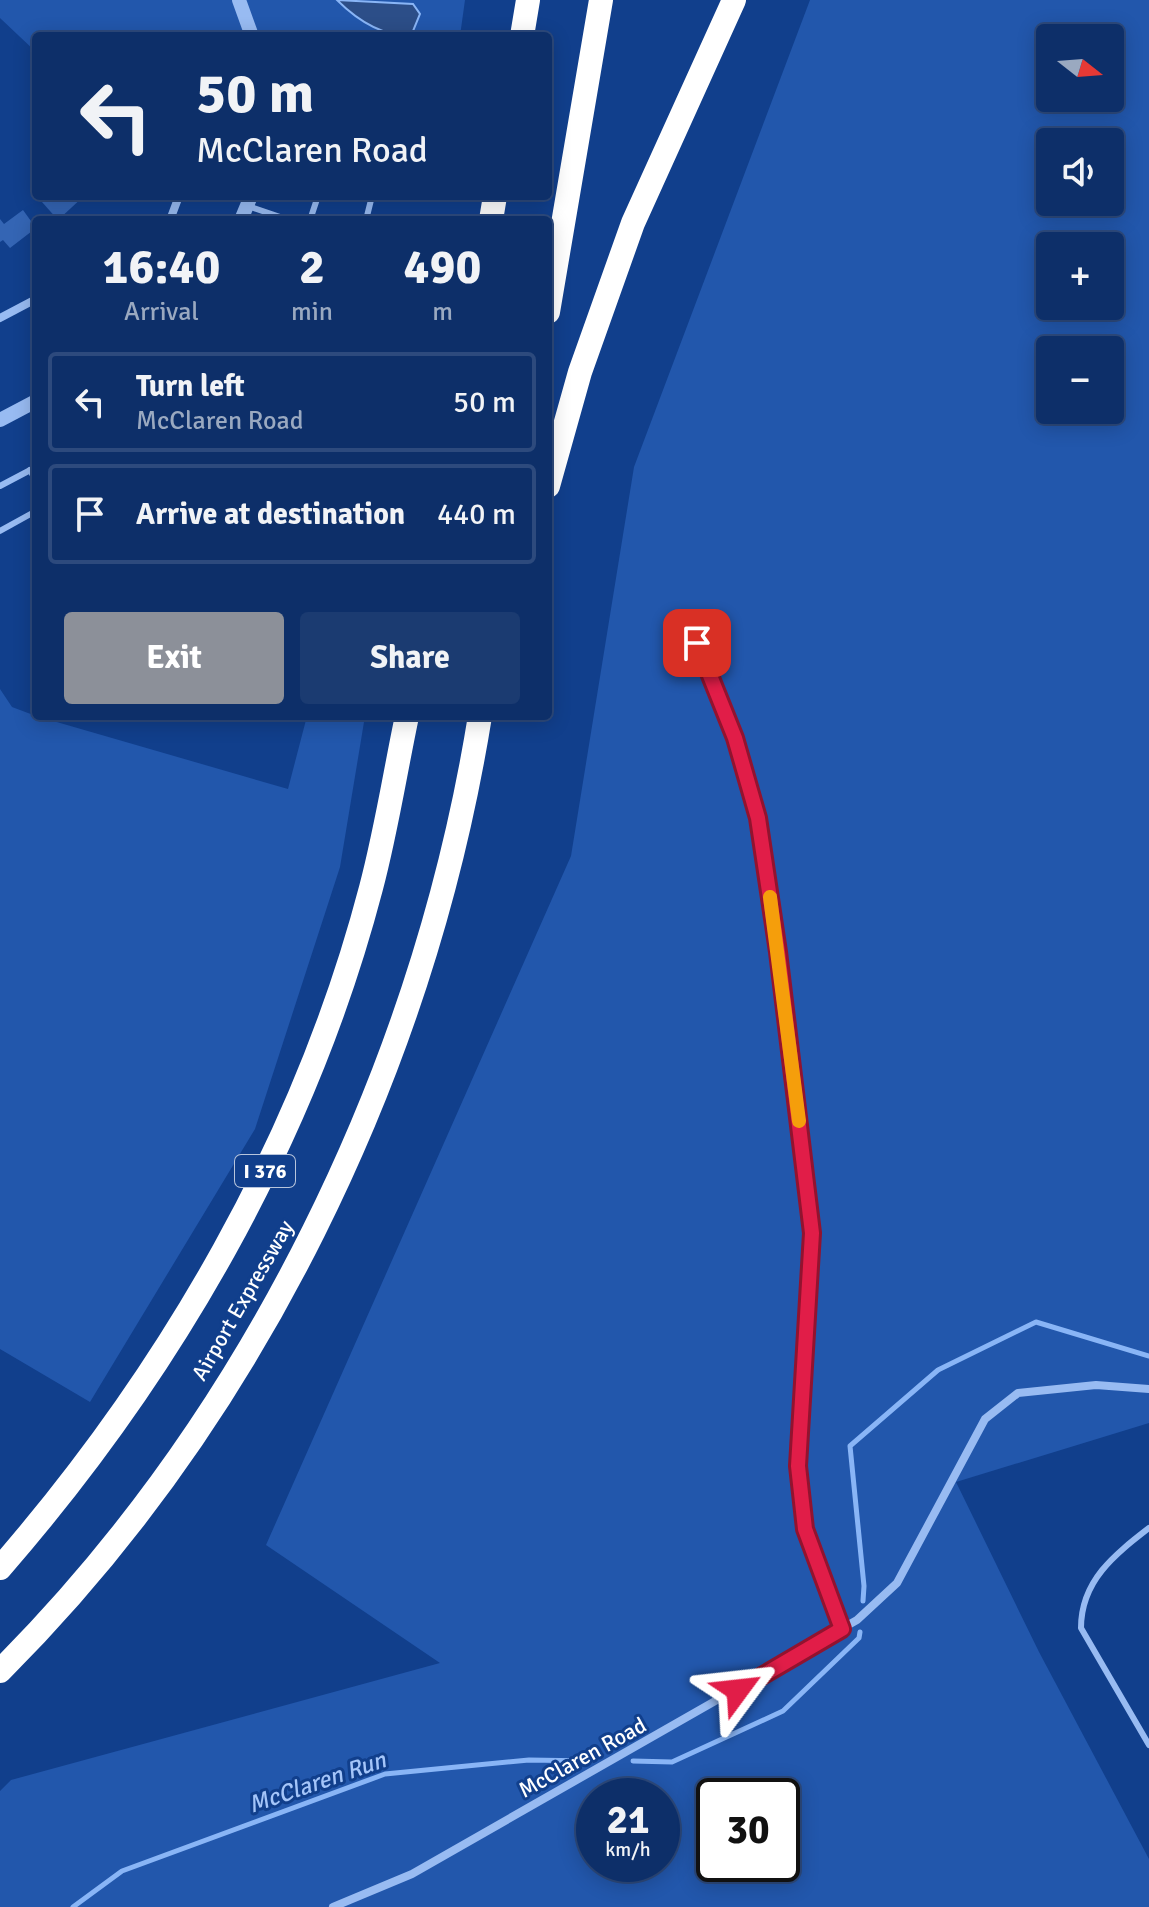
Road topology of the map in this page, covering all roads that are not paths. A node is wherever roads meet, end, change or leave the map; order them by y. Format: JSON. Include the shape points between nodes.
{"nodes":[{"id":1,"x":239,"y":0,"type":"edge"},
{"id":2,"x":513,"y":0,"type":"edge"},
{"id":3,"x":528,"y":0,"type":"edge"},
{"id":4,"x":601,"y":0,"type":"edge"},
{"id":5,"x":734,"y":0,"type":"edge"},
{"id":6,"x":251,"y":32,"type":"edge"},
{"id":7,"x":509,"y":32,"type":"edge"},
{"id":8,"x":523,"y":32,"type":"edge"},
{"id":9,"x":250,"y":201,"type":"edge"},
{"id":10,"x":281,"y":216,"type":"edge"},
{"id":11,"x":552,"y":288,"type":"edge"},
{"id":12,"x":32,"y":301,"type":"edge"},
{"id":13,"x":0,"y":318,"type":"edge"},
{"id":14,"x":32,"y":403,"type":"edge"},
{"id":15,"x":0,"y":420,"type":"edge"},
{"id":16,"x":32,"y":469,"type":"edge"},
{"id":17,"x":552,"y":472,"type":"edge"},
{"id":18,"x":0,"y":486,"type":"edge"},
{"id":19,"x":32,"y":513,"type":"edge"},
{"id":20,"x":0,"y":531,"type":"edge"},
{"id":21,"x":697,"y":643,"type":"dead end"},
{"id":22,"x":406,"y":720,"type":"edge"},
{"id":23,"x":479,"y":720,"type":"edge"},
{"id":24,"x":495,"y":720,"type":"edge"},
{"id":25,"x":337,"y":1183,"type":"junction"},
{"id":26,"x":1149,"y":1389,"type":"edge"},
{"id":27,"x":1149,"y":1528,"type":"edge"},
{"id":28,"x":0,"y":1568,"type":"edge"},
{"id":29,"x":842,"y":1629,"type":"junction"},
{"id":30,"x":0,"y":1671,"type":"edge"},
{"id":31,"x":1149,"y":1745,"type":"edge"},
{"id":32,"x":333,"y":1907,"type":"edge"}],
"edges":[{"from":1,"to":6,"type":"street"},
{"from":2,"to":7,"type":"highway"},
{"from":3,"to":8,"type":"highway"},
{"from":4,"to":11,"type":"highway"},
{"from":5,"to":17,"type":"highway","via":[[633,223],[580,372]]},
{"from":9,"to":10,"type":"lane"},
{"from":12,"to":13,"type":"street"},
{"from":14,"to":15,"type":"street"},
{"from":16,"to":18,"type":"lane"},
{"from":19,"to":20,"type":"lane"},
{"from":21,"to":29,"type":"street","via":[[735,738],[758,818],[778,952],[812,1233],[798,1466],[805,1529]]},
{"from":22,"to":28,"type":"highway","name":"Airport Expressway","number":"I 376","via":[[371,888],[336,1000],[272,1157],[214,1270],[120,1419]]},
{"from":23,"to":25,"type":"highway","name":"Airport Expressway","via":[[449,870],[415,986]]},
{"from":24,"to":25,"type":"highway","via":[[449,923],[402,1048]]},
{"from":25,"to":30,"type":"highway","name":"Airport Expressway","via":[[287,1279],[184,1449],[112,1547]]},
{"from":26,"to":29,"type":"street","name":"McClaren Road","via":[[1096,1385],[1018,1393],[985,1419],[891,1592]]},
{"from":27,"to":31,"type":"lane","via":[[1092,1583],[1081,1628]]},
{"from":29,"to":32,"type":"street","name":"McClaren Road","via":[[412,1874]]}]}
